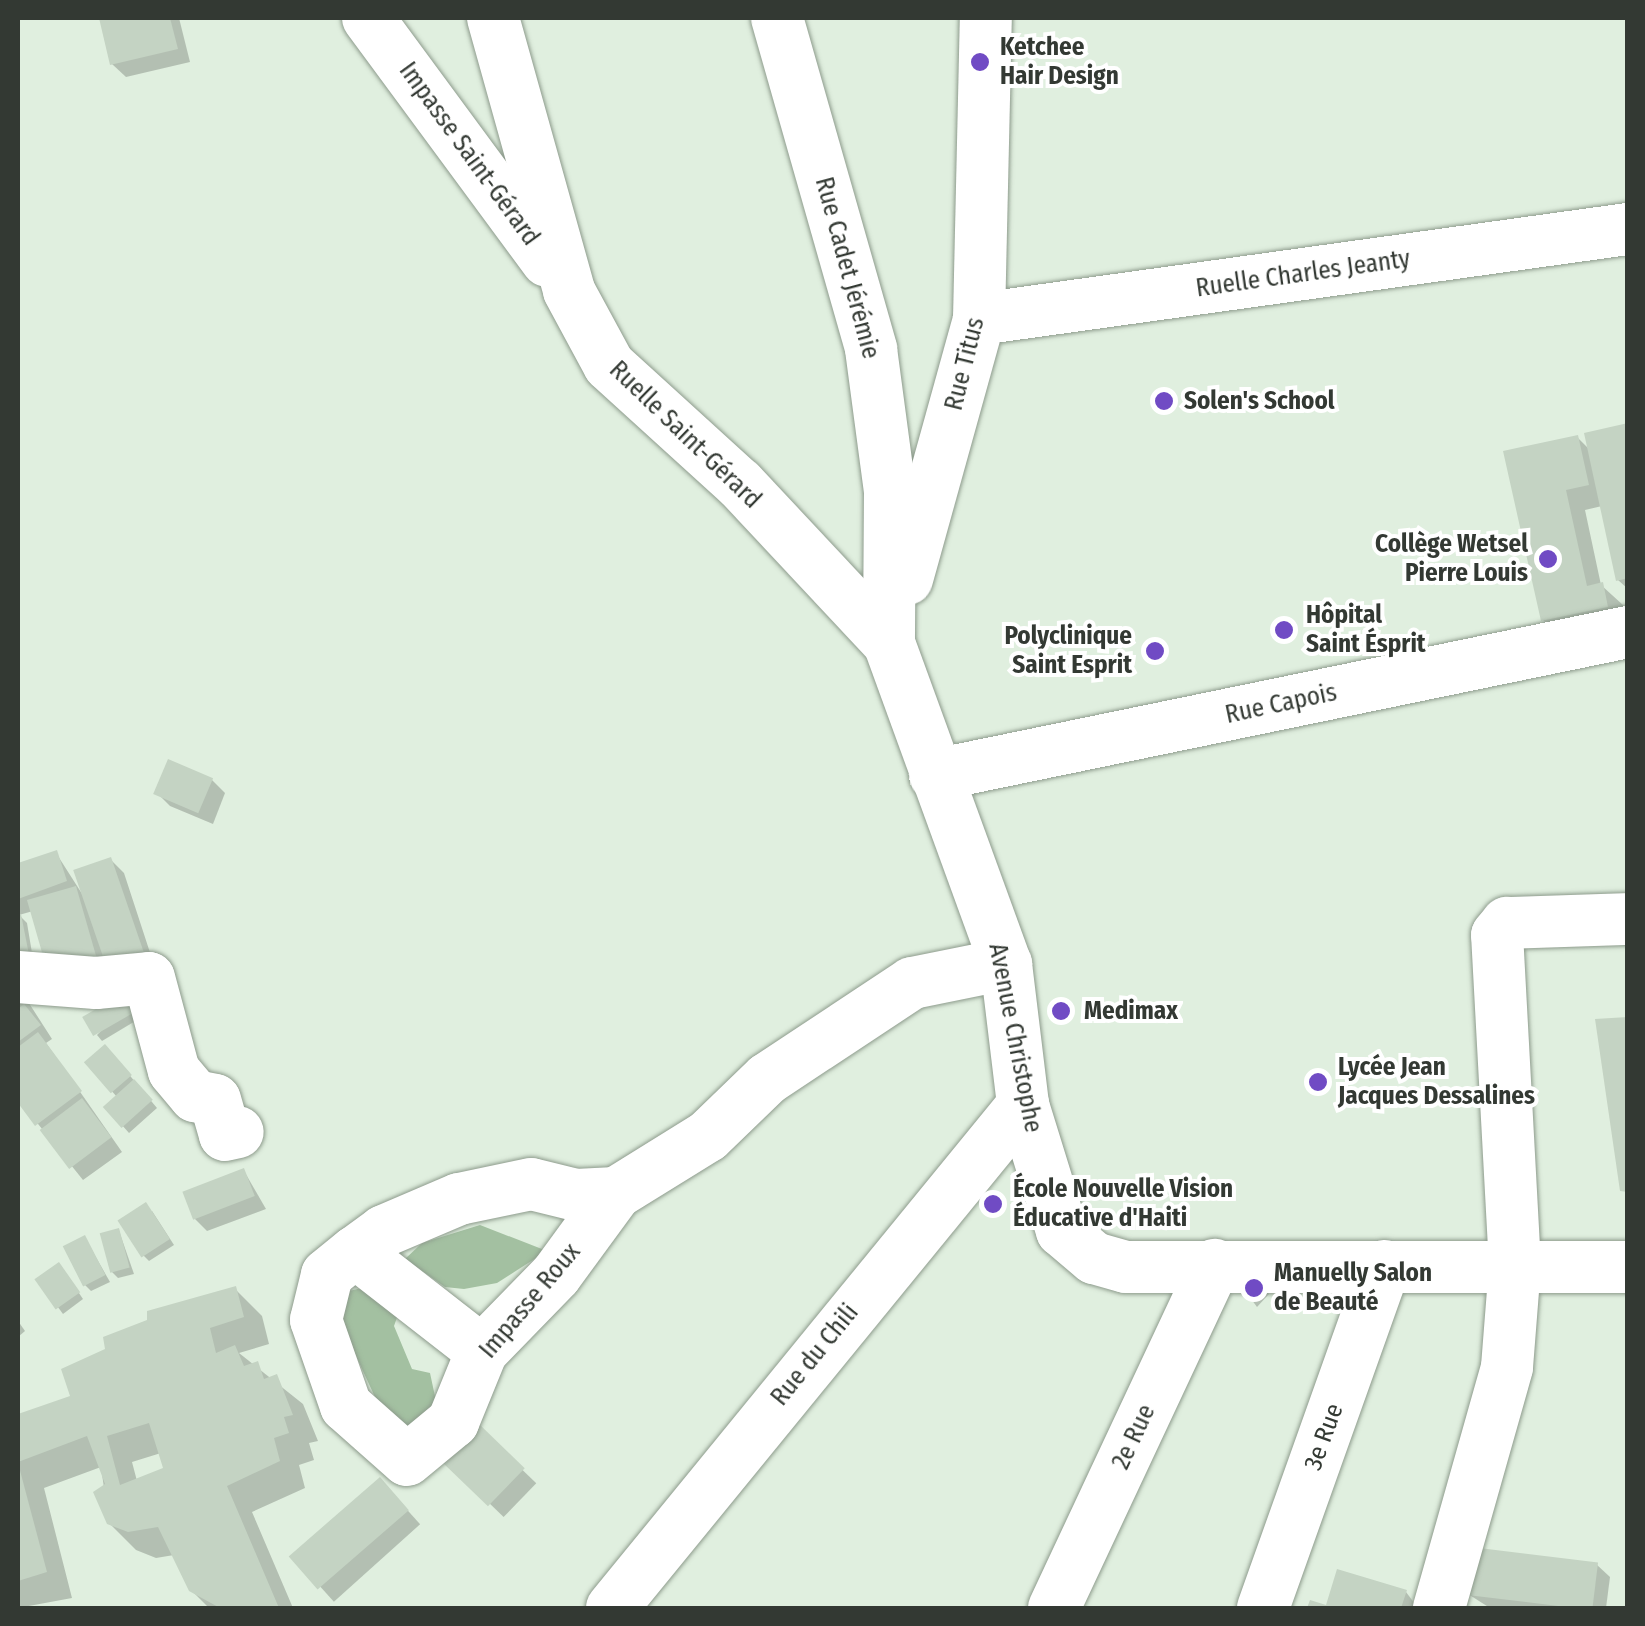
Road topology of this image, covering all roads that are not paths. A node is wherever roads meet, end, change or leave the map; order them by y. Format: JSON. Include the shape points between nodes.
{"nodes":[{"id":1,"x":368,"y":18,"type":"edge"},
{"id":2,"x":493,"y":18,"type":"edge"},
{"id":3,"x":777,"y":18,"type":"edge"},
{"id":4,"x":986,"y":18,"type":"edge"},
{"id":5,"x":1628,"y":229,"type":"edge"},
{"id":6,"x":568,"y":291,"type":"junction"},
{"id":7,"x":979,"y":319,"type":"junction"},
{"id":8,"x":1628,"y":632,"type":"edge"},
{"id":9,"x":889,"y":643,"type":"junction"},
{"id":10,"x":935,"y":775,"type":"junction"},
{"id":11,"x":1628,"y":918,"type":"edge"},
{"id":12,"x":1006,"y":964,"type":"junction"},
{"id":13,"x":18,"y":977,"type":"edge"},
{"id":14,"x":1023,"y":1105,"type":"junction"},
{"id":15,"x":238,"y":1132,"type":"dead end"},
{"id":16,"x":616,"y":1193,"type":"junction"},
{"id":17,"x":356,"y":1252,"type":"junction"},
{"id":18,"x":1215,"y":1266,"type":"junction"},
{"id":19,"x":1385,"y":1266,"type":"junction"},
{"id":20,"x":1515,"y":1266,"type":"junction"},
{"id":21,"x":1628,"y":1267,"type":"edge"},
{"id":22,"x":482,"y":1351,"type":"junction"},
{"id":23,"x":612,"y":1608,"type":"edge"},
{"id":24,"x":1054,"y":1608,"type":"edge"},
{"id":25,"x":1263,"y":1608,"type":"edge"},
{"id":26,"x":1440,"y":1608,"type":"edge"}],
"edges":[{"from":1,"to":6,"type":"street","name":"Impasse Saint-Gérard"},
{"from":2,"to":6,"type":"street","name":"Ruelle Saint-Gérard"},
{"from":3,"to":9,"type":"street","name":"Rue Cadet Jérémie","via":[[871,349],[890,491]]},
{"from":4,"to":7,"type":"street","name":"Rue Titus"},
{"from":5,"to":7,"type":"street","name":"Ruelle Charles Jeanty"},
{"from":6,"to":9,"type":"street","name":"Ruelle Saint-Gérard","via":[[608,365],[740,484]]},
{"from":7,"to":9,"type":"street","name":"Rue Titus"},
{"from":8,"to":10,"type":"street","name":"Rue Capois"},
{"from":9,"to":10,"type":"street","name":"Avenue Christophe"},
{"from":10,"to":12,"type":"street","name":"Avenue Christophe"},
{"from":11,"to":20,"type":"street","via":[[1499,927]]},
{"from":12,"to":14,"type":"street","name":"Avenue Christophe"},
{"from":12,"to":16,"type":"street","name":"Impasse Roux","via":[[912,983],[767,1078],[708,1136]]},
{"from":13,"to":15,"type":"street","via":[[96,983],[149,978],[174,1071],[195,1096],[215,1100],[225,1135]]},
{"from":14,"to":18,"type":"street","name":"Avenue Christophe","via":[[1062,1231],[1075,1248],[1126,1267]]},
{"from":14,"to":23,"type":"street","name":"Rue du Chili"},
{"from":16,"to":17,"type":"street","name":"Impasse Roux","via":[[576,1195],[531,1184],[459,1198],[384,1231]]},
{"from":16,"to":22,"type":"street","name":"Impasse Roux","via":[[556,1276]]},
{"from":17,"to":22,"type":"street"},
{"from":17,"to":22,"type":"street","name":"Impasse Roux","via":[[326,1274],[316,1320],[346,1406],[407,1460],[452,1422]]},
{"from":18,"to":19,"type":"street","name":"Avenue Christophe"},
{"from":18,"to":24,"type":"street","name":"2e Rue"},
{"from":19,"to":20,"type":"street","name":"Avenue Christophe"},
{"from":19,"to":25,"type":"street","name":"3e Rue"},
{"from":20,"to":21,"type":"street","name":"Avenue Christophe"},
{"from":20,"to":26,"type":"street","via":[[1507,1367]]}]}
